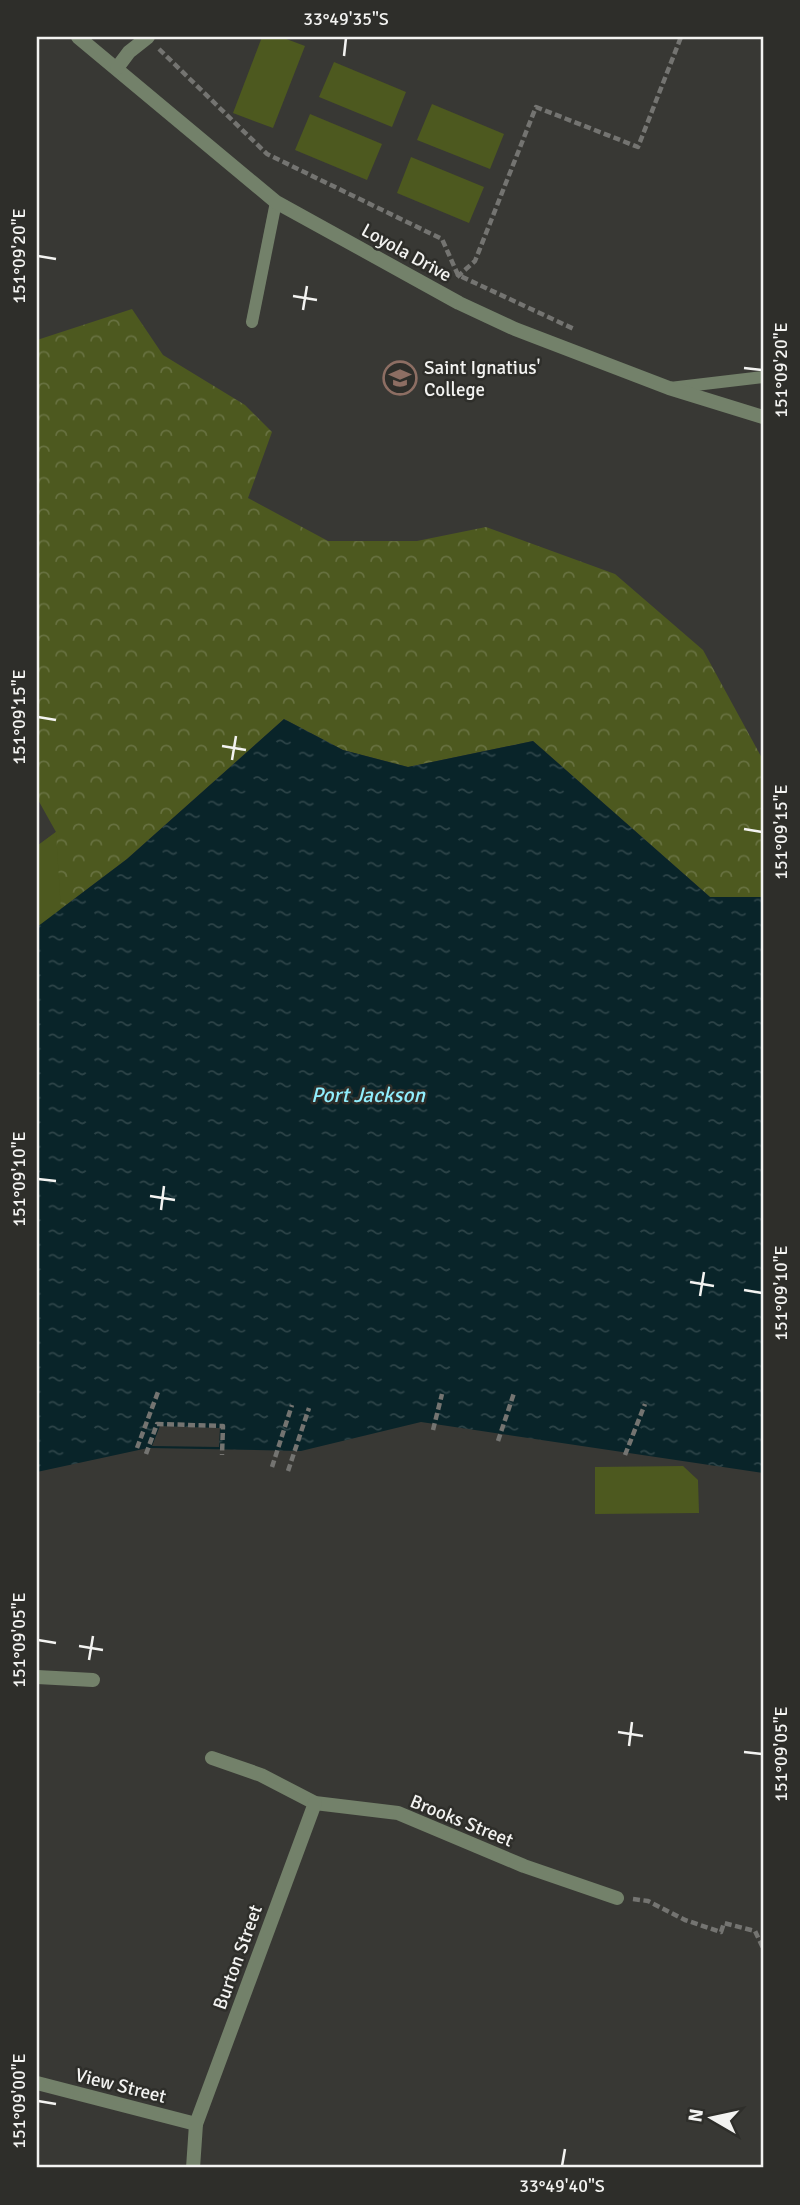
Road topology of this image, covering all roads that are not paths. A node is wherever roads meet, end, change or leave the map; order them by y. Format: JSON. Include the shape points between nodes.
{"nodes":[{"id":1,"x":78,"y":37,"type":"edge"},
{"id":2,"x":146,"y":38,"type":"edge"},
{"id":3,"x":117,"y":68,"type":"junction"},
{"id":4,"x":276,"y":202,"type":"junction"},
{"id":5,"x":253,"y":322,"type":"dead end"},
{"id":6,"x":763,"y":377,"type":"edge"},
{"id":7,"x":670,"y":388,"type":"junction"},
{"id":8,"x":763,"y":418,"type":"edge"},
{"id":9,"x":37,"y":1677,"type":"edge"},
{"id":10,"x":93,"y":1680,"type":"dead end"},
{"id":11,"x":212,"y":1758,"type":"dead end"},
{"id":12,"x":315,"y":1803,"type":"junction"},
{"id":13,"x":617,"y":1898,"type":"road end"},
{"id":14,"x":37,"y":2083,"type":"edge"},
{"id":15,"x":195,"y":2123,"type":"junction"},
{"id":16,"x":193,"y":2168,"type":"edge"}],
"edges":[{"from":1,"to":3,"type":"street","name":"Loyola Drive"},
{"from":2,"to":3,"type":"street","via":[[128,51]]},
{"from":3,"to":4,"type":"street","name":"Loyola Drive"},
{"from":4,"to":5,"type":"lane"},
{"from":4,"to":7,"type":"street","name":"Loyola Drive","via":[[515,329]]},
{"from":6,"to":7,"type":"lane"},
{"from":7,"to":8,"type":"street","name":"Loyola Drive"},
{"from":9,"to":10,"type":"street"},
{"from":11,"to":12,"type":"street","name":"Brooks Street","via":[[261,1775]]},
{"from":12,"to":13,"type":"street","name":"Brooks Street","via":[[397,1813],[524,1866]]},
{"from":12,"to":15,"type":"street","name":"Burton Street"},
{"from":14,"to":15,"type":"street","name":"View Street"},
{"from":15,"to":16,"type":"street","name":"Burton Street"}]}
